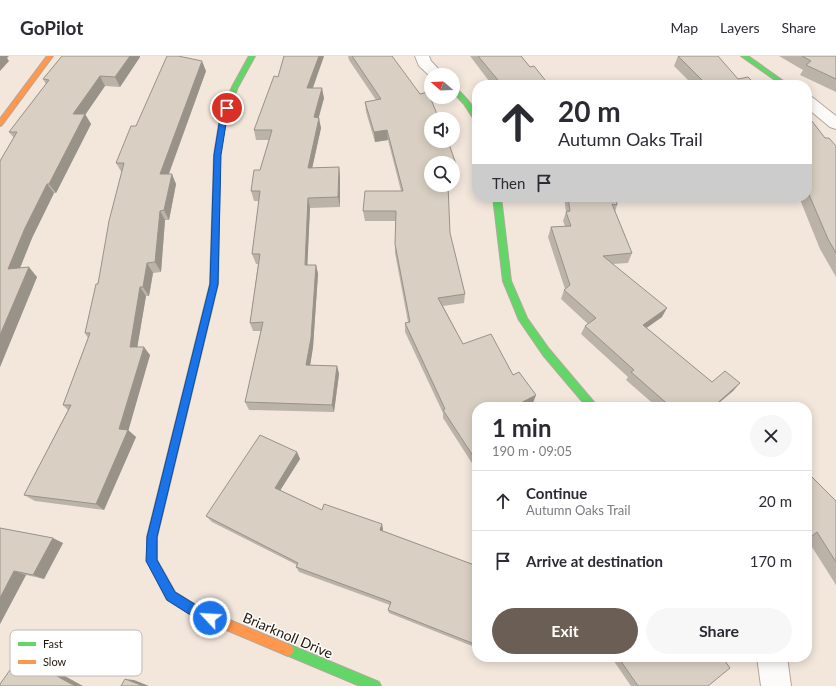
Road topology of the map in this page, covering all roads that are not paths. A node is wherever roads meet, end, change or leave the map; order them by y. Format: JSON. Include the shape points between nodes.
{"nodes":[{"id":1,"x":50,"y":56,"type":"edge"},
{"id":2,"x":252,"y":56,"type":"edge"},
{"id":3,"x":422,"y":56,"type":"edge"},
{"id":4,"x":744,"y":56,"type":"edge"},
{"id":5,"x":429,"y":68,"type":"edge"},
{"id":6,"x":779,"y":80,"type":"edge"},
{"id":7,"x":460,"y":94,"type":"edge"},
{"id":8,"x":812,"y":104,"type":"edge"},
{"id":9,"x":472,"y":109,"type":"edge"},
{"id":10,"x":0,"y":124,"type":"edge"},
{"id":11,"x":836,"y":124,"type":"edge"},
{"id":12,"x":498,"y":202,"type":"edge"},
{"id":13,"x":589,"y":402,"type":"edge"},
{"id":14,"x":773,"y":662,"type":"edge"},
{"id":15,"x":375,"y":686,"type":"edge"},
{"id":16,"x":776,"y":686,"type":"edge"}],
"edges":[{"from":1,"to":10,"type":"street"},
{"from":2,"to":15,"type":"street","name":"Briarknoll Drive","via":[[235,87],[223,118],[217,155],[214,284],[152,537],[152,561],[171,596],[196,612]]},
{"from":3,"to":5,"type":"street"},
{"from":4,"to":6,"type":"street"},
{"from":7,"to":9,"type":"street"},
{"from":8,"to":11,"type":"street"},
{"from":12,"to":13,"type":"street","via":[[507,281],[523,320],[546,352]]},
{"from":14,"to":16,"type":"street"}]}
